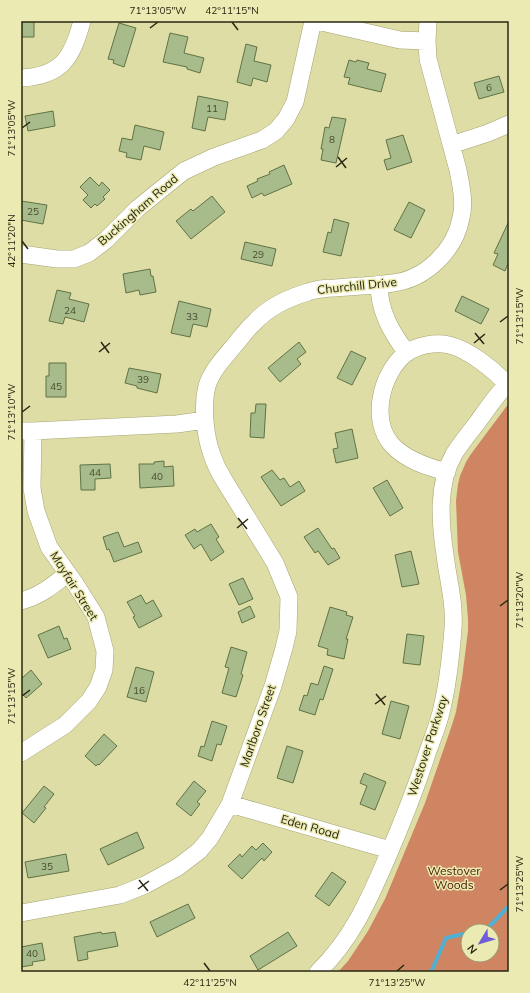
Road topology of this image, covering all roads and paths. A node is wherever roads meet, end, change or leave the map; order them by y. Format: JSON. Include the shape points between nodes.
{"nodes":[{"id":1,"x":82,"y":21,"type":"edge"},
{"id":2,"x":313,"y":21,"type":"edge"},
{"id":3,"x":317,"y":21,"type":"edge"},
{"id":4,"x":428,"y":21,"type":"edge"},
{"id":5,"x":427,"y":41,"type":"junction"},
{"id":6,"x":21,"y":78,"type":"edge"},
{"id":7,"x":509,"y":124,"type":"edge"},
{"id":8,"x":451,"y":145,"type":"junction"},
{"id":9,"x":21,"y":254,"type":"edge"},
{"id":10,"x":379,"y":284,"type":"junction"},
{"id":11,"x":407,"y":353,"type":"junction"},
{"id":12,"x":508,"y":383,"type":"edge"},
{"id":13,"x":205,"y":420,"type":"junction"},
{"id":14,"x":27,"y":431,"type":"edge"},
{"id":15,"x":447,"y":472,"type":"junction"},
{"id":16,"x":67,"y":574,"type":"junction"},
{"id":17,"x":21,"y":601,"type":"edge"},
{"id":18,"x":21,"y":753,"type":"edge"},
{"id":19,"x":230,"y":804,"type":"junction"},
{"id":20,"x":390,"y":850,"type":"junction"},
{"id":21,"x":21,"y":913,"type":"edge"},
{"id":22,"x":318,"y":972,"type":"edge"}],
"edges":[{"from":1,"to":6,"type":"street","via":[[70,55],[62,65],[50,73]]},
{"from":2,"to":9,"type":"street","name":"Buckingham Road","via":[[295,102],[276,131],[262,140],[184,171],[88,253],[74,258],[57,259]]},
{"from":3,"to":5,"type":"street","via":[[400,40]]},
{"from":4,"to":5,"type":"street","name":"Churchill Drive"},
{"from":5,"to":8,"type":"street","name":"Churchill Drive","via":[[428,59]]},
{"from":7,"to":8,"type":"street","via":[[488,134]]},
{"from":8,"to":10,"type":"street","name":"Churchill Drive","via":[[463,203],[462,218],[450,246],[441,258],[416,276],[404,281]]},
{"from":10,"to":11,"type":"street","via":[[380,303],[384,314]]},
{"from":10,"to":13,"type":"street","name":"Churchill Drive","via":[[310,291],[278,303],[264,312],[213,373],[205,401]]},
{"from":11,"to":12,"type":"street","name":"Westover Parkway","via":[[430,344],[449,345],[486,365]]},
{"from":11,"to":15,"type":"street","name":"Westover Parkway","via":[[394,368],[384,388],[380,411],[384,432],[393,446],[409,458]]},
{"from":12,"to":15,"type":"street","name":"Westover Parkway","via":[[460,446]]},
{"from":13,"to":14,"type":"street","via":[[177,424]]},
{"from":13,"to":19,"type":"street","name":"Marlboro Street","via":[[211,454],[216,466],[276,563],[289,597],[288,631],[284,648]]},
{"from":14,"to":16,"type":"street","name":"Mayfair Street","via":[[36,512],[49,547]]},
{"from":15,"to":20,"type":"street","name":"Westover Parkway","via":[[442,491],[442,524],[454,619],[446,686],[439,721],[419,780]]},
{"from":16,"to":17,"type":"street","via":[[47,590]]},
{"from":16,"to":18,"type":"street","name":"Mayfair Street","via":[[96,617],[105,651],[104,670],[98,687],[65,725]]},
{"from":19,"to":20,"type":"street","name":"Eden Road"},
{"from":19,"to":21,"type":"street","name":"Marlboro Street","via":[[210,838],[199,851],[178,867],[145,885],[120,895]]},
{"from":20,"to":22,"type":"street","name":"Westover Parkway","via":[[356,924],[337,952]]}]}
